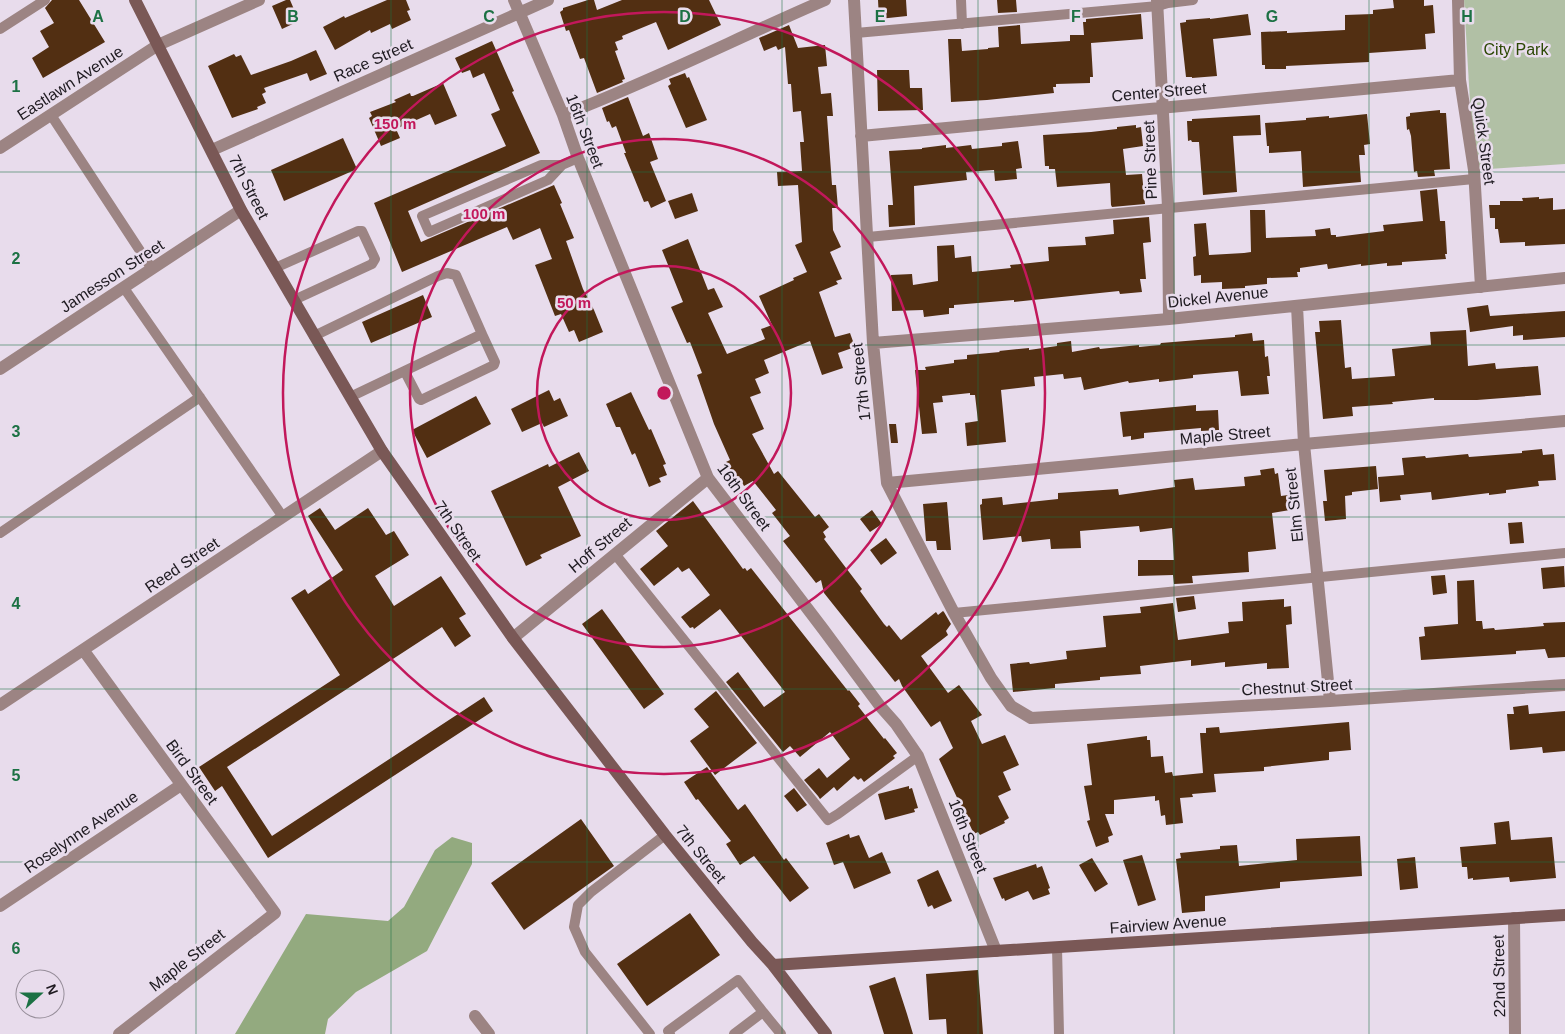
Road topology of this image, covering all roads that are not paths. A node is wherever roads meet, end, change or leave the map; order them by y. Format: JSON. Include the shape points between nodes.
{"nodes":[{"id":1,"x":45,"y":0,"type":"edge"},
{"id":2,"x":135,"y":0,"type":"edge"},
{"id":3,"x":258,"y":0,"type":"edge"},
{"id":4,"x":548,"y":0,"type":"edge"},
{"id":5,"x":825,"y":0,"type":"edge"},
{"id":6,"x":854,"y":0,"type":"edge"},
{"id":7,"x":961,"y":0,"type":"edge"},
{"id":8,"x":1192,"y":0,"type":"edge"},
{"id":9,"x":1458,"y":0,"type":"edge"},
{"id":10,"x":1158,"y":3,"type":"edge"},
{"id":11,"x":517,"y":6,"type":"edge"},
{"id":12,"x":962,"y":24,"type":"junction"},
{"id":13,"x":0,"y":29,"type":"edge"},
{"id":14,"x":856,"y":33,"type":"junction"},
{"id":15,"x":158,"y":45,"type":"junction"},
{"id":16,"x":1460,"y":80,"type":"junction"},
{"id":17,"x":1164,"y":108,"type":"junction"},
{"id":18,"x":51,"y":115,"type":"junction"},
{"id":19,"x":563,"y":115,"type":"junction"},
{"id":20,"x":861,"y":136,"type":"junction"},
{"id":21,"x":0,"y":148,"type":"edge"},
{"id":22,"x":212,"y":150,"type":"junction"},
{"id":23,"x":578,"y":158,"type":"junction"},
{"id":24,"x":562,"y":165,"type":"junction"},
{"id":25,"x":1474,"y":179,"type":"junction"},
{"id":26,"x":1168,"y":207,"type":"junction"},
{"id":27,"x":241,"y":210,"type":"junction"},
{"id":28,"x":868,"y":237,"type":"junction"},
{"id":29,"x":275,"y":268,"type":"junction"},
{"id":30,"x":152,"y":269,"type":"junction"},
{"id":31,"x":1565,"y":278,"type":"edge"},
{"id":32,"x":1481,"y":287,"type":"junction"},
{"id":33,"x":124,"y":288,"type":"junction"},
{"id":34,"x":294,"y":300,"type":"junction"},
{"id":35,"x":1297,"y":306,"type":"junction"},
{"id":36,"x":1170,"y":318,"type":"junction"},
{"id":37,"x":482,"y":334,"type":"junction"},
{"id":38,"x":314,"y":336,"type":"junction"},
{"id":39,"x":873,"y":343,"type":"junction"},
{"id":40,"x":0,"y":369,"type":"edge"},
{"id":41,"x":405,"y":372,"type":"junction"},
{"id":42,"x":200,"y":397,"type":"junction"},
{"id":43,"x":350,"y":397,"type":"junction"},
{"id":44,"x":1565,"y":422,"type":"edge"},
{"id":45,"x":1304,"y":444,"type":"junction"},
{"id":46,"x":382,"y":451,"type":"junction"},
{"id":47,"x":708,"y":478,"type":"junction"},
{"id":48,"x":887,"y":483,"type":"junction"},
{"id":49,"x":283,"y":517,"type":"junction"},
{"id":50,"x":0,"y":533,"type":"edge"},
{"id":51,"x":1565,"y":553,"type":"edge"},
{"id":52,"x":615,"y":554,"type":"junction"},
{"id":53,"x":1318,"y":577,"type":"junction"},
{"id":54,"x":954,"y":612,"type":"junction"},
{"id":55,"x":513,"y":638,"type":"junction"},
{"id":56,"x":84,"y":651,"type":"junction"},
{"id":57,"x":1565,"y":685,"type":"edge"},
{"id":58,"x":1330,"y":702,"type":"junction"},
{"id":59,"x":0,"y":705,"type":"edge"},
{"id":60,"x":1031,"y":718,"type":"joint"},
{"id":61,"x":918,"y":756,"type":"junction"},
{"id":62,"x":181,"y":785,"type":"junction"},
{"id":63,"x":666,"y":835,"type":"junction"},
{"id":64,"x":0,"y":906,"type":"edge"},
{"id":65,"x":275,"y":912,"type":"joint"},
{"id":66,"x":1565,"y":915,"type":"edge"},
{"id":67,"x":1514,"y":918,"type":"junction"},
{"id":68,"x":1057,"y":947,"type":"junction"},
{"id":69,"x":996,"y":951,"type":"junction"},
{"id":70,"x":773,"y":966,"type":"junction"},
{"id":71,"x":763,"y":1012,"type":"junction"},
{"id":72,"x":474,"y":1016,"type":"dead end"},
{"id":73,"x":119,"y":1034,"type":"edge"},
{"id":74,"x":488,"y":1034,"type":"edge"},
{"id":75,"x":650,"y":1034,"type":"edge"},
{"id":76,"x":670,"y":1034,"type":"edge"},
{"id":77,"x":734,"y":1034,"type":"edge"},
{"id":78,"x":781,"y":1034,"type":"edge"},
{"id":79,"x":826,"y":1034,"type":"edge"},
{"id":80,"x":1059,"y":1034,"type":"edge"},
{"id":81,"x":1515,"y":1034,"type":"edge"}],
"edges":[{"from":1,"to":13,"type":"lane"},
{"from":2,"to":15,"type":"main road","name":"7th Street"},
{"from":3,"to":15,"type":"street","name":"Eastlawn Avenue"},
{"from":4,"to":11,"type":"street","name":"Race Street"},
{"from":5,"to":19,"type":"street"},
{"from":6,"to":14,"type":"street","name":"17th Street"},
{"from":7,"to":12,"type":"lane"},
{"from":8,"to":10,"type":"lane"},
{"from":9,"to":16,"type":"street","name":"Quick Street"},
{"from":10,"to":12,"type":"lane"},
{"from":10,"to":17,"type":"street","name":"Pine Street"},
{"from":11,"to":19,"type":"street","name":"16th Street"},
{"from":11,"to":22,"type":"street","name":"Race Street"},
{"from":12,"to":14,"type":"lane"},
{"from":14,"to":20,"type":"street","name":"17th Street"},
{"from":15,"to":18,"type":"street","name":"Eastlawn Avenue"},
{"from":15,"to":22,"type":"main road","name":"7th Street"},
{"from":16,"to":17,"type":"street","name":"Center Street"},
{"from":16,"to":25,"type":"street","name":"Quick Street"},
{"from":17,"to":20,"type":"street","name":"Center Street"},
{"from":17,"to":26,"type":"street","name":"Pine Street"},
{"from":18,"to":21,"type":"street","name":"Eastlawn Avenue"},
{"from":18,"to":30,"type":"lane"},
{"from":19,"to":23,"type":"street","name":"16th Street"},
{"from":20,"to":28,"type":"street","name":"17th Street"},
{"from":22,"to":27,"type":"main road","name":"7th Street"},
{"from":23,"to":24,"type":"lane"},
{"from":23,"to":47,"type":"street","name":"16th Street"},
{"from":24,"to":24,"type":"lane","via":[[542,165],[422,216],[429,232],[548,180]]},
{"from":25,"to":26,"type":"lane"},
{"from":25,"to":32,"type":"street","name":"Quick Street"},
{"from":26,"to":28,"type":"lane"},
{"from":26,"to":36,"type":"street","name":"Pine Street"},
{"from":27,"to":29,"type":"main road","name":"7th Street"},
{"from":27,"to":30,"type":"street","name":"Jamesson Street"},
{"from":28,"to":39,"type":"street","name":"17th Street"},
{"from":29,"to":34,"type":"main road","name":"7th Street"},
{"from":29,"to":34,"type":"lane","via":[[362,231],[375,259],[372,264]]},
{"from":30,"to":33,"type":"street","name":"Jamesson Street"},
{"from":31,"to":32,"type":"street","name":"Dickel Avenue"},
{"from":32,"to":35,"type":"street","name":"Dickel Avenue"},
{"from":33,"to":40,"type":"street","name":"Jamesson Street"},
{"from":33,"to":42,"type":"lane"},
{"from":34,"to":38,"type":"main road","name":"7th Street"},
{"from":35,"to":36,"type":"street","name":"Dickel Avenue"},
{"from":35,"to":45,"type":"street","name":"Elm Street"},
{"from":36,"to":39,"type":"street","name":"Dickel Avenue"},
{"from":37,"to":38,"type":"lane","via":[[456,275],[447,273]]},
{"from":37,"to":41,"type":"lane"},
{"from":37,"to":41,"type":"lane","via":[[494,365],[421,400]]},
{"from":38,"to":43,"type":"main road","name":"7th Street"},
{"from":39,"to":48,"type":"street","name":"17th Street"},
{"from":41,"to":43,"type":"lane"},
{"from":42,"to":49,"type":"lane"},
{"from":42,"to":50,"type":"lane"},
{"from":43,"to":46,"type":"main road","name":"7th Street"},
{"from":44,"to":45,"type":"street","name":"Maple Street"},
{"from":45,"to":48,"type":"street","name":"Maple Street"},
{"from":45,"to":53,"type":"street","name":"Elm Street"},
{"from":46,"to":49,"type":"street","name":"Reed Street"},
{"from":46,"to":55,"type":"main road","name":"7th Street"},
{"from":47,"to":52,"type":"street","name":"Hoff Street"},
{"from":47,"to":61,"type":"street","name":"16th Street"},
{"from":48,"to":54,"type":"street","name":"17th Street"},
{"from":49,"to":56,"type":"street","name":"Reed Street"},
{"from":51,"to":53,"type":"lane"},
{"from":52,"to":55,"type":"street","name":"Hoff Street"},
{"from":52,"to":61,"type":"lane","via":[[828,820]]},
{"from":53,"to":54,"type":"lane"},
{"from":53,"to":58,"type":"street","name":"Elm Street"},
{"from":54,"to":60,"type":"street","name":"17th Street","via":[[1011,706]]},
{"from":55,"to":63,"type":"main road","name":"7th Street"},
{"from":56,"to":59,"type":"street","name":"Reed Street"},
{"from":56,"to":62,"type":"street","name":"Bird Street"},
{"from":57,"to":58,"type":"street","name":"Chestnut Street"},
{"from":58,"to":60,"type":"street","name":"Chestnut Street"},
{"from":61,"to":69,"type":"street","name":"16th Street"},
{"from":62,"to":64,"type":"street","name":"Roselynne Avenue"},
{"from":62,"to":65,"type":"street","name":"Bird Street"},
{"from":63,"to":70,"type":"main road","name":"7th Street"},
{"from":63,"to":75,"type":"lane","via":[[591,892],[578,905],[574,926],[584,952]]},
{"from":65,"to":73,"type":"street","name":"Maple Street"},
{"from":66,"to":67,"type":"main road","name":"Fairview Avenue"},
{"from":67,"to":68,"type":"main road","name":"Fairview Avenue"},
{"from":67,"to":81,"type":"street","name":"22nd Street"},
{"from":68,"to":69,"type":"main road","name":"Fairview Avenue"},
{"from":68,"to":80,"type":"lane"},
{"from":69,"to":70,"type":"main road","name":"Fairview Avenue"},
{"from":70,"to":79,"type":"main road","name":"7th Street"},
{"from":71,"to":76,"type":"lane","via":[[738,980],[668,1031]]},
{"from":71,"to":77,"type":"lane"},
{"from":71,"to":78,"type":"lane"},
{"from":72,"to":74,"type":"street"}]}
